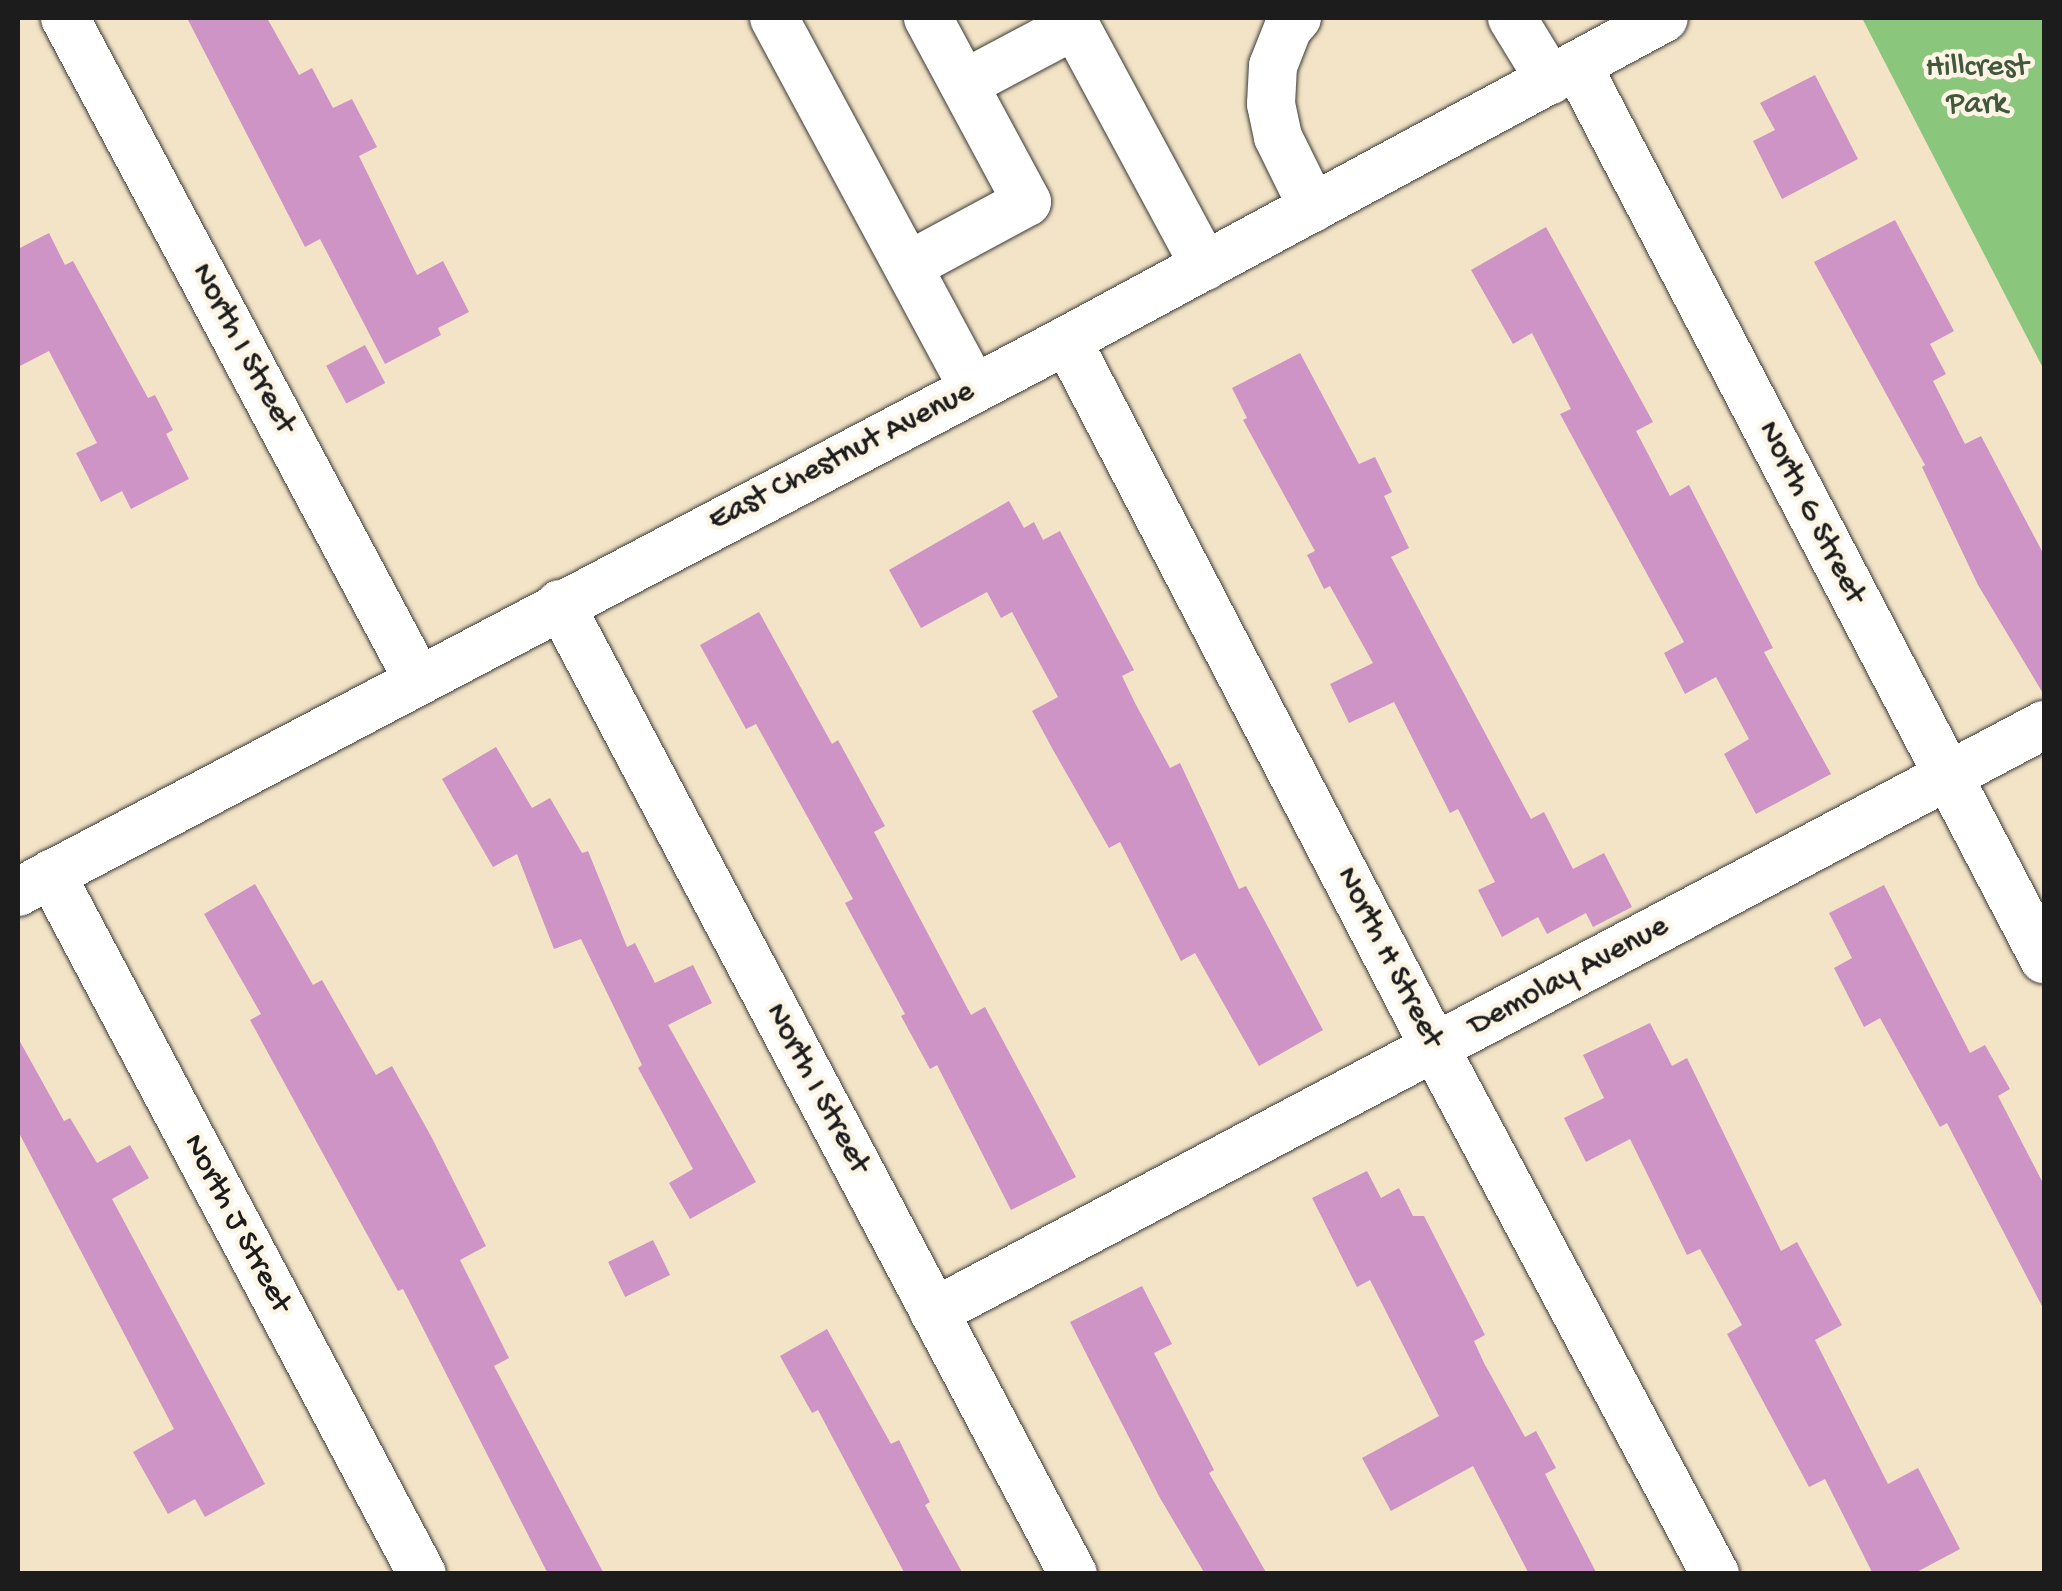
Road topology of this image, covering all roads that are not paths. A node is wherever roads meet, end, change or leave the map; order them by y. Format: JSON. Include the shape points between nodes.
{"nodes":[{"id":1,"x":66,"y":18,"type":"edge"},
{"id":2,"x":774,"y":18,"type":"edge"},
{"id":3,"x":928,"y":18,"type":"edge"},
{"id":4,"x":1297,"y":18,"type":"edge"},
{"id":5,"x":1512,"y":18,"type":"edge"},
{"id":6,"x":1664,"y":18,"type":"edge"},
{"id":7,"x":1563,"y":72,"type":"junction"},
{"id":8,"x":964,"y":84,"type":"junction"},
{"id":9,"x":1313,"y":208,"type":"junction"},
{"id":10,"x":908,"y":266,"type":"junction"},
{"id":11,"x":1205,"y":266,"type":"junction"},
{"id":12,"x":1068,"y":340,"type":"junction"},
{"id":13,"x":974,"y":389,"type":"junction"},
{"id":14,"x":560,"y":604,"type":"junction"},
{"id":15,"x":418,"y":680,"type":"junction"},
{"id":16,"x":2044,"y":724,"type":"edge"},
{"id":17,"x":1947,"y":776,"type":"junction"},
{"id":18,"x":34,"y":883,"type":"edge"},
{"id":19,"x":2044,"y":960,"type":"edge"},
{"id":20,"x":1435,"y":1048,"type":"junction"},
{"id":21,"x":934,"y":1312,"type":"junction"},
{"id":22,"x":422,"y":1574,"type":"edge"},
{"id":23,"x":1073,"y":1574,"type":"edge"},
{"id":24,"x":1715,"y":1574,"type":"edge"}],
"edges":[{"from":1,"to":15,"type":"street","name":"North I Street"},
{"from":2,"to":10,"type":"street"},
{"from":3,"to":8,"type":"street"},
{"from":4,"to":9,"type":"street","via":[[1274,66],[1271,104],[1278,138]]},
{"from":5,"to":7,"type":"street","name":"North G Street"},
{"from":6,"to":7,"type":"street","name":"East Chestnut Avenue"},
{"from":7,"to":9,"type":"street","name":"East Chestnut Avenue"},
{"from":7,"to":17,"type":"street","name":"North G Street"},
{"from":8,"to":10,"type":"street","via":[[1027,202]]},
{"from":8,"to":11,"type":"street","via":[[1074,25]]},
{"from":9,"to":11,"type":"street","name":"East Chestnut Avenue"},
{"from":10,"to":13,"type":"street"},
{"from":11,"to":12,"type":"street","name":"East Chestnut Avenue"},
{"from":12,"to":13,"type":"street","name":"East Chestnut Avenue"},
{"from":12,"to":20,"type":"street","name":"North H Street"},
{"from":13,"to":14,"type":"street","name":"East Chestnut Avenue"},
{"from":14,"to":15,"type":"street","name":"East Chestnut Avenue"},
{"from":14,"to":21,"type":"street","name":"North I Street"},
{"from":15,"to":18,"type":"street","name":"East Chestnut Avenue"},
{"from":16,"to":17,"type":"street","name":"Demolay Avenue"},
{"from":17,"to":19,"type":"street","name":"North G Street"},
{"from":17,"to":20,"type":"street","name":"Demolay Avenue"},
{"from":18,"to":22,"type":"street","name":"North J Street"},
{"from":20,"to":21,"type":"street","name":"Demolay Avenue"},
{"from":20,"to":24,"type":"street","name":"North H Street"},
{"from":21,"to":23,"type":"street","name":"North I Street"}]}
